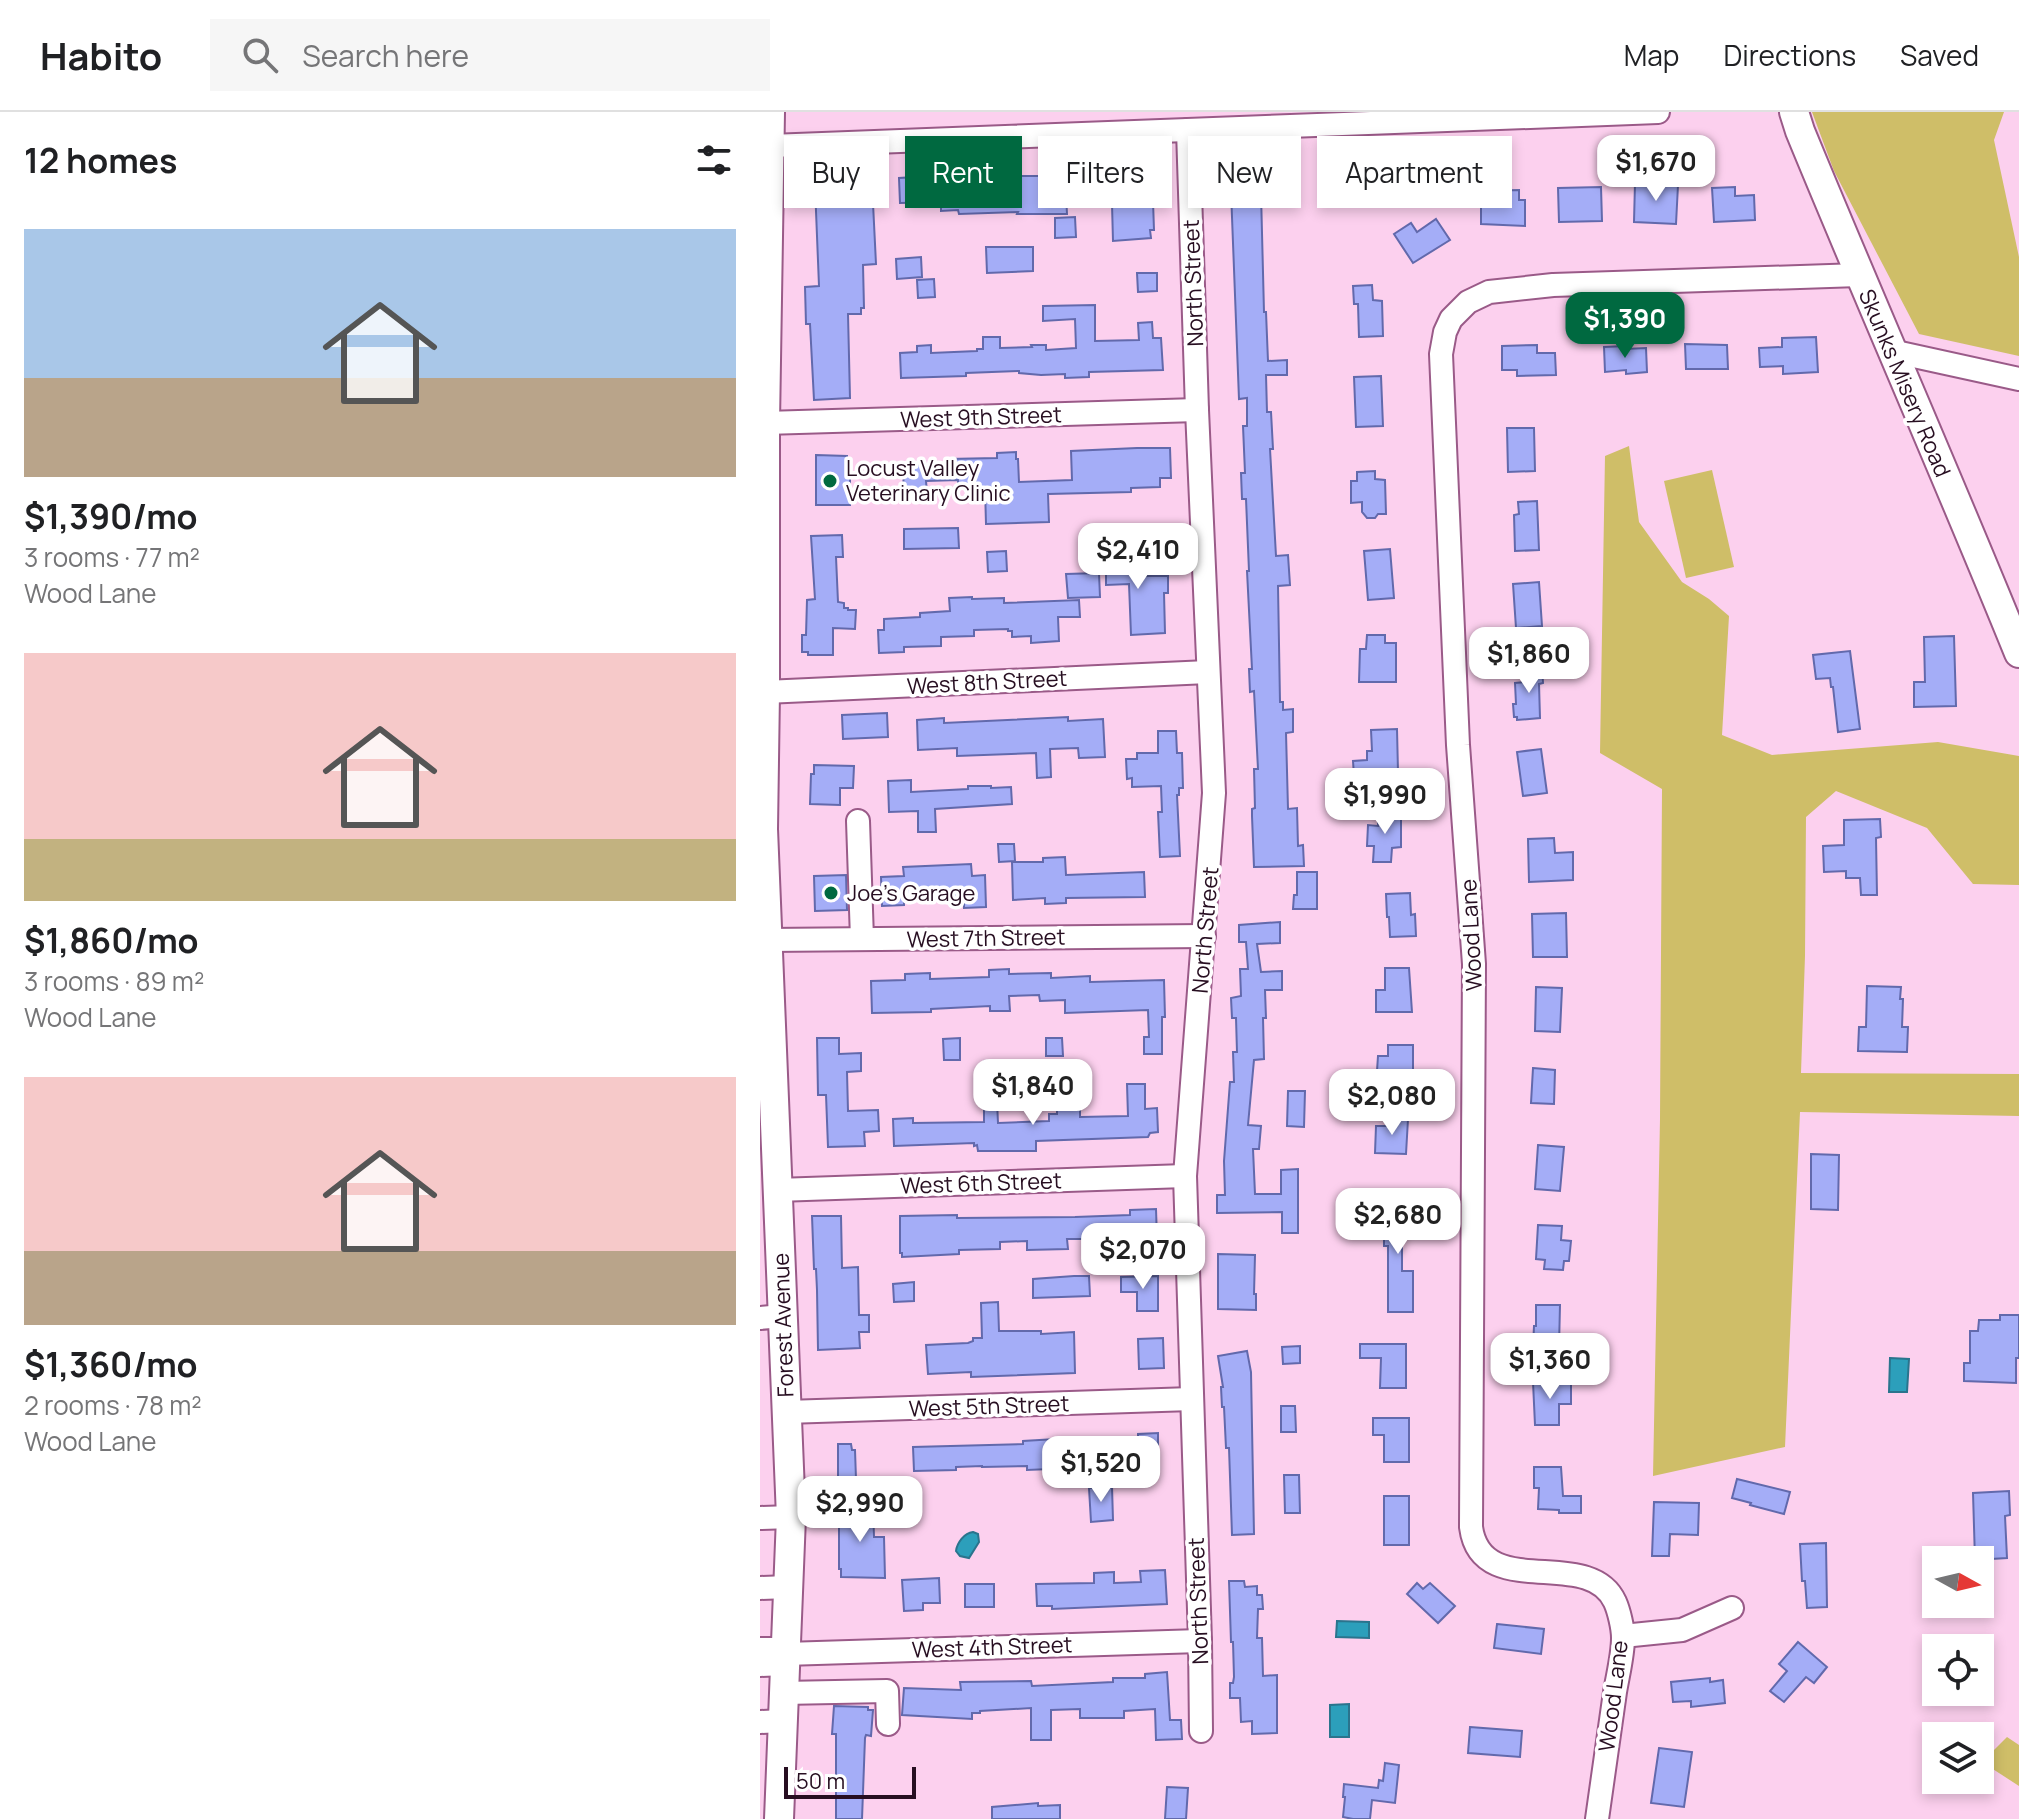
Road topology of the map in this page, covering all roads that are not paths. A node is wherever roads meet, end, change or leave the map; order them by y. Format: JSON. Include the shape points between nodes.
{"nodes":[{"id":1,"x":770,"y":112,"type":"edge"},
{"id":2,"x":1652,"y":112,"type":"edge"},
{"id":3,"x":1658,"y":112,"type":"edge"},
{"id":4,"x":1794,"y":112,"type":"edge"},
{"id":5,"x":1468,"y":116,"type":"edge"},
{"id":6,"x":1188,"y":130,"type":"junction"},
{"id":7,"x":770,"y":146,"type":"junction"},
{"id":8,"x":1859,"y":275,"type":"junction"},
{"id":9,"x":1891,"y":351,"type":"junction"},
{"id":10,"x":2019,"y":379,"type":"edge"},
{"id":11,"x":1197,"y":410,"type":"junction"},
{"id":12,"x":765,"y":423,"type":"junction"},
{"id":13,"x":2019,"y":653,"type":"edge"},
{"id":14,"x":1208,"y":672,"type":"junction"},
{"id":15,"x":765,"y":692,"type":"junction"},
{"id":16,"x":858,"y":821,"type":"dead end"},
{"id":17,"x":1204,"y":936,"type":"junction"},
{"id":18,"x":862,"y":939,"type":"junction"},
{"id":19,"x":767,"y":940,"type":"junction"},
{"id":20,"x":1185,"y":1176,"type":"junction"},
{"id":21,"x":777,"y":1190,"type":"junction"},
{"id":22,"x":772,"y":1317,"type":"edge"},
{"id":23,"x":1192,"y":1399,"type":"junction"},
{"id":24,"x":786,"y":1412,"type":"junction"},
{"id":25,"x":791,"y":1517,"type":"junction"},
{"id":26,"x":760,"y":1518,"type":"edge"},
{"id":27,"x":774,"y":1588,"type":"edge"},
{"id":28,"x":1732,"y":1608,"type":"dead end"},
{"id":29,"x":1623,"y":1636,"type":"junction"},
{"id":30,"x":1200,"y":1641,"type":"junction"},
{"id":31,"x":774,"y":1677,"type":"edge"},
{"id":32,"x":888,"y":1724,"type":"dead end"},
{"id":33,"x":1201,"y":1731,"type":"dead end"},
{"id":34,"x":779,"y":1819,"type":"edge"},
{"id":35,"x":1597,"y":1819,"type":"edge"}],
"edges":[{"from":1,"to":7,"type":"main road","name":"Forest Avenue"},
{"from":2,"to":3,"type":"street"},
{"from":2,"to":5,"type":"street"},
{"from":4,"to":8,"type":"main road","name":"Skunks Misery Road"},
{"from":5,"to":6,"type":"street"},
{"from":6,"to":7,"type":"street"},
{"from":6,"to":11,"type":"street","name":"North Street"},
{"from":7,"to":12,"type":"main road","name":"Forest Avenue"},
{"from":8,"to":9,"type":"main road","name":"Skunks Misery Road"},
{"from":8,"to":29,"type":"street","name":"Wood Lane","via":[[1553,285],[1489,292],[1468,302],[1451,319],[1441,354],[1458,745],[1474,964],[1473,1538],[1485,1557],[1507,1568],[1579,1575],[1603,1586],[1615,1601]]},
{"from":9,"to":10,"type":"street"},
{"from":9,"to":13,"type":"main road","name":"Skunks Misery Road"},
{"from":11,"to":12,"type":"street","name":"West 9th Street"},
{"from":11,"to":14,"type":"street","name":"North Street"},
{"from":12,"to":15,"type":"main road","name":"Forest Avenue"},
{"from":14,"to":15,"type":"street","name":"West 8th Street"},
{"from":14,"to":17,"type":"street","name":"North Street","via":[[1214,814]]},
{"from":15,"to":19,"type":"main road","name":"Forest Avenue"},
{"from":16,"to":18,"type":"street"},
{"from":17,"to":18,"type":"street","name":"West 7th Street"},
{"from":17,"to":20,"type":"street","name":"North Street"},
{"from":18,"to":19,"type":"street","name":"West 7th Street"},
{"from":19,"to":21,"type":"main road","name":"Forest Avenue"},
{"from":20,"to":21,"type":"street","name":"West 6th Street"},
{"from":20,"to":23,"type":"street","name":"North Street"},
{"from":21,"to":22,"type":"main road","name":"Forest Avenue"},
{"from":22,"to":24,"type":"main road","name":"Forest Avenue"},
{"from":23,"to":24,"type":"street","name":"West 5th Street"},
{"from":23,"to":30,"type":"street","name":"North Street"},
{"from":24,"to":25,"type":"main road","name":"Forest Avenue"},
{"from":25,"to":26,"type":"street"},
{"from":25,"to":27,"type":"main road","name":"Forest Avenue"},
{"from":27,"to":31,"type":"main road","name":"Forest Avenue"},
{"from":28,"to":29,"type":"street","via":[[1682,1630]]},
{"from":29,"to":35,"type":"street","name":"Wood Lane"},
{"from":30,"to":31,"type":"street","name":"West 4th Street"},
{"from":30,"to":33,"type":"street","name":"North Street"},
{"from":31,"to":32,"type":"street","via":[[887,1691]]},
{"from":31,"to":34,"type":"main road","name":"Forest Avenue"}]}
